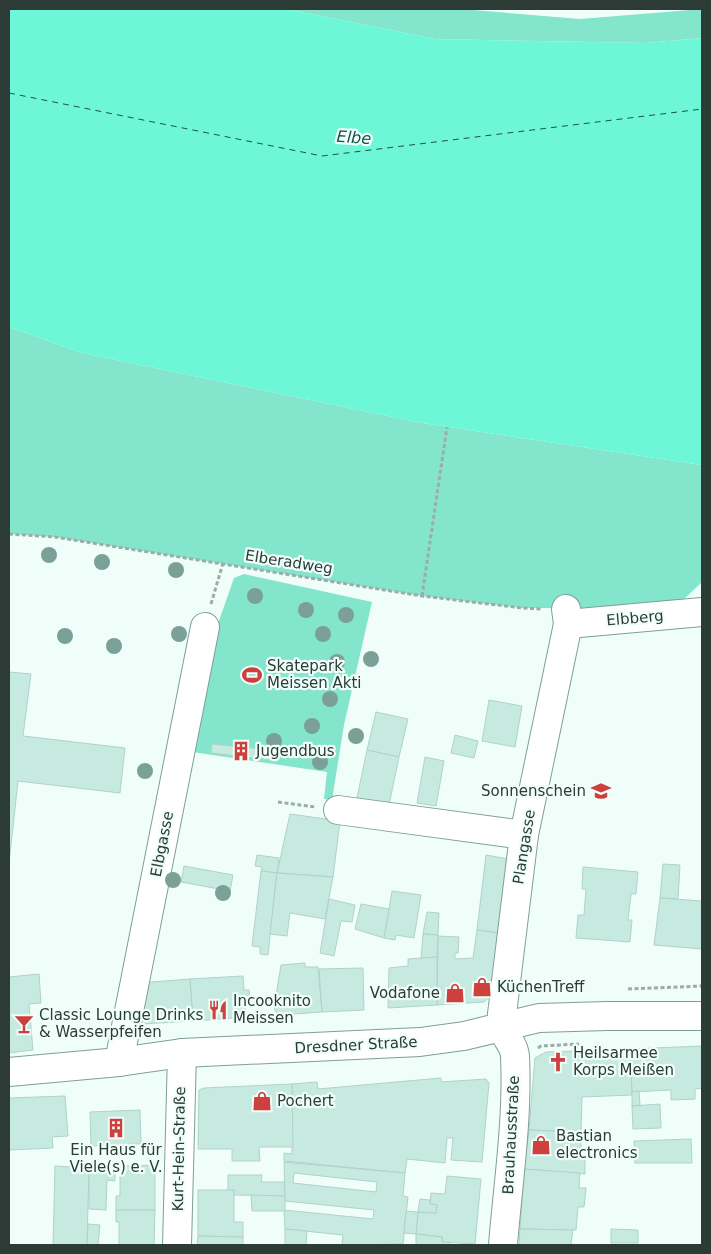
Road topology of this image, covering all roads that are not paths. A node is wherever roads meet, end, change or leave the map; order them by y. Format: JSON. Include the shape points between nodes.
{"nodes":[{"id":1,"x":702,"y":612,"type":"edge"},
{"id":2,"x":567,"y":616,"type":"joint"},
{"id":3,"x":205,"y":627,"type":"road end"},
{"id":4,"x":338,"y":810,"type":"road end"},
{"id":5,"x":524,"y":834,"type":"junction"},
{"id":6,"x":702,"y":1016,"type":"edge"},
{"id":7,"x":501,"y":1027,"type":"junction"},
{"id":8,"x":182,"y":1053,"type":"junction"},
{"id":9,"x":119,"y":1062,"type":"junction"},
{"id":10,"x":9,"y":1072,"type":"edge"},
{"id":11,"x":177,"y":1245,"type":"edge"},
{"id":12,"x":503,"y":1245,"type":"edge"}],
"edges":[{"from":1,"to":2,"type":"street","name":"Elbberg"},
{"from":2,"to":5,"type":"street","name":"Plangasse"},
{"from":3,"to":9,"type":"street","name":"Elbgasse"},
{"from":4,"to":5,"type":"street"},
{"from":5,"to":7,"type":"street","name":"Plangasse"},
{"from":6,"to":7,"type":"street","name":"Dresdner Straße","via":[[539,1018]]},
{"from":7,"to":8,"type":"street","name":"Dresdner Straße","via":[[420,1042]]},
{"from":7,"to":12,"type":"street","name":"Brauhausstraße","via":[[515,1054],[514,1118]]},
{"from":8,"to":9,"type":"street","name":"Dresdner Straße"},
{"from":8,"to":11,"type":"street","name":"Kurt-Hein-Straße"},
{"from":9,"to":10,"type":"street","name":"Dresdner Straße"}]}
